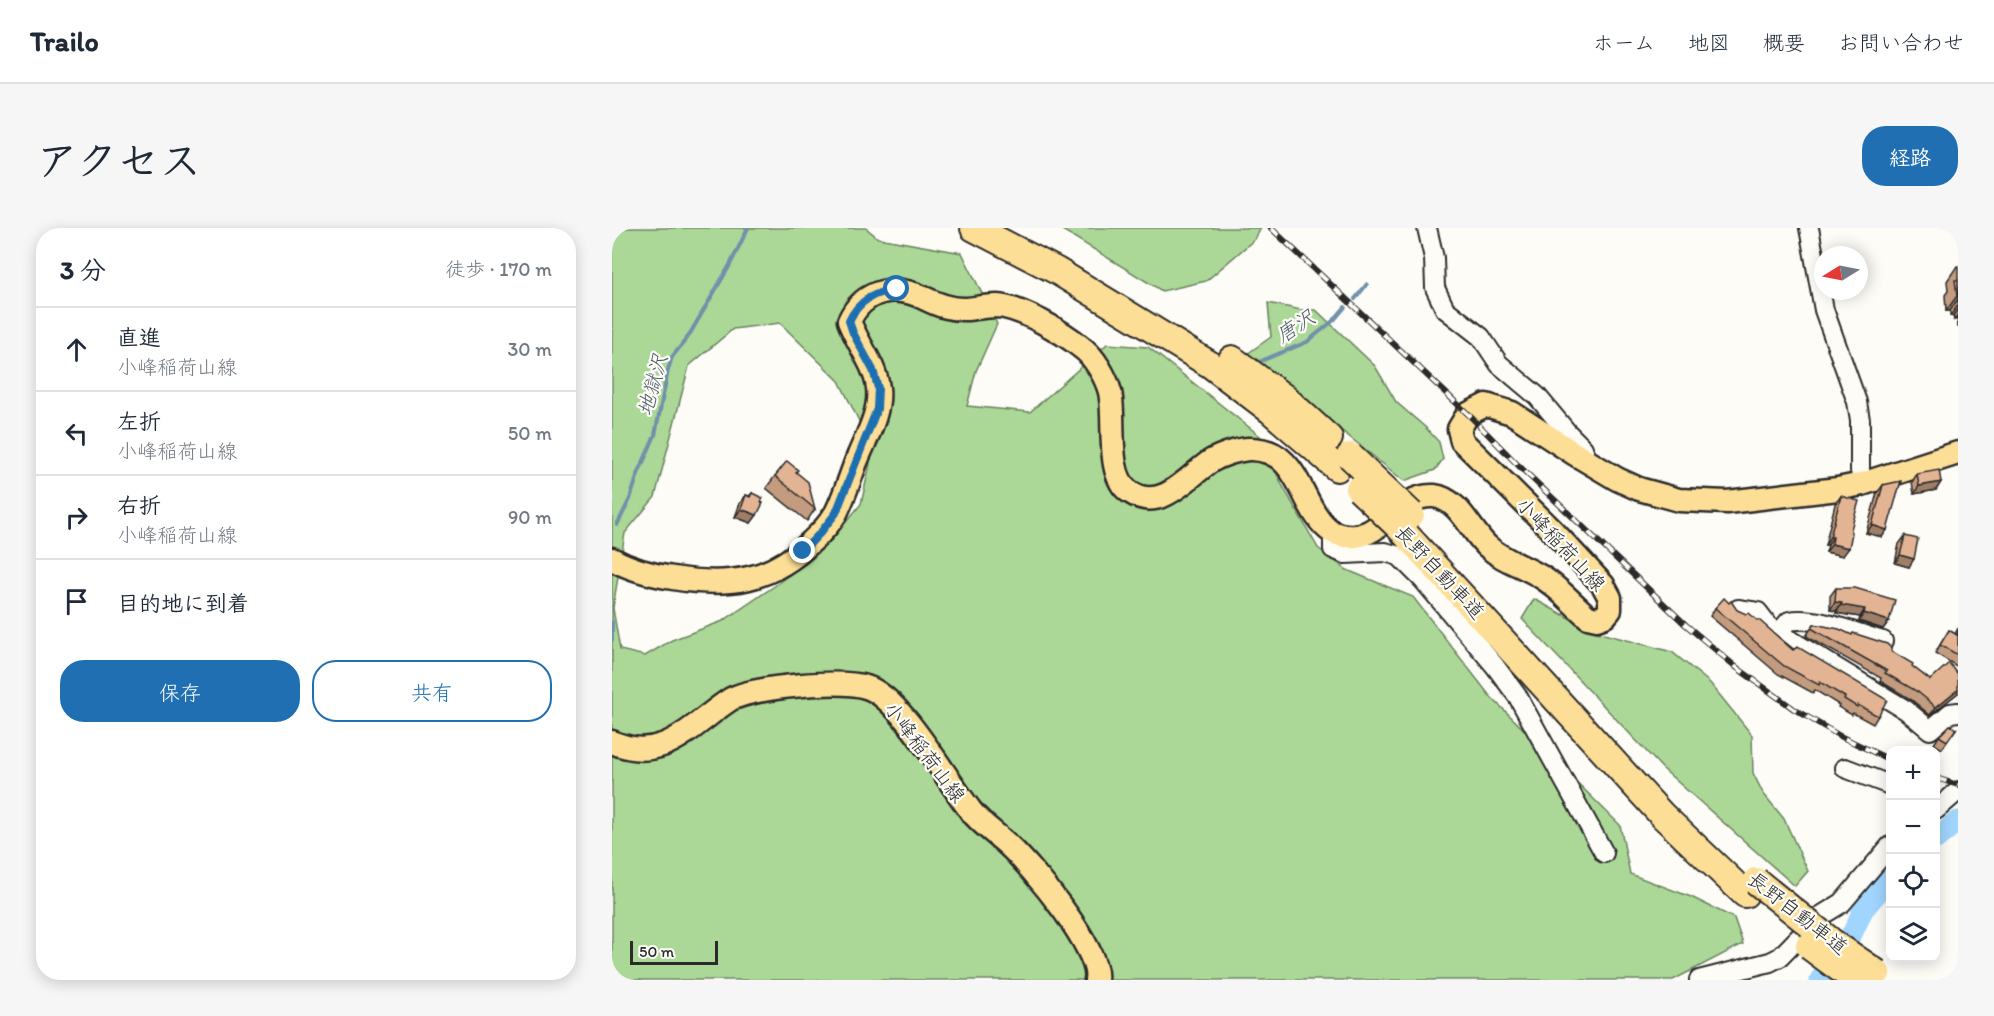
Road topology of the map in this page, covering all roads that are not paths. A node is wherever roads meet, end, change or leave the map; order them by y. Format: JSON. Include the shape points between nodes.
{"nodes":[{"id":1,"x":974,"y":228,"type":"edge"},
{"id":2,"x":1427,"y":228,"type":"edge"},
{"id":3,"x":1809,"y":228,"type":"edge"},
{"id":4,"x":1008,"y":235,"type":"edge"},
{"id":5,"x":1958,"y":453,"type":"edge"},
{"id":6,"x":1588,"y":461,"type":"junction"},
{"id":7,"x":1862,"y":484,"type":"junction"},
{"id":8,"x":1333,"y":533,"type":"junction"},
{"id":9,"x":612,"y":560,"type":"edge"},
{"id":10,"x":1738,"y":609,"type":"edge"},
{"id":11,"x":1779,"y":633,"type":"junction"},
{"id":12,"x":1883,"y":641,"type":"edge"},
{"id":13,"x":1958,"y":712,"type":"edge"},
{"id":14,"x":612,"y":742,"type":"edge"},
{"id":15,"x":1845,"y":768,"type":"dead end"},
{"id":16,"x":1886,"y":783,"type":"edge"},
{"id":17,"x":1886,"y":851,"type":"edge"},
{"id":18,"x":1604,"y":853,"type":"dead end"},
{"id":19,"x":1873,"y":978,"type":"edge"},
{"id":20,"x":1096,"y":980,"type":"edge"},
{"id":21,"x":1699,"y":980,"type":"edge"}],
"edges":[{"from":1,"to":4,"type":"highway","name":"長野自動車道"},
{"from":2,"to":6,"type":"street","via":[[1435,288],[1445,309],[1480,338],[1498,364],[1537,396],[1583,448]]},
{"from":3,"to":7,"type":"street","via":[[1824,310],[1857,402]]},
{"from":4,"to":19,"type":"highway","name":"長野自動車道","bridge":true,"via":[[1086,289],[1219,360],[1278,404],[1404,520],[1662,815],[1751,888],[1781,924]]},
{"from":5,"to":7,"type":"main road","name":"小峰稲荷山線"},
{"from":6,"to":7,"type":"main road","name":"小峰稲荷山線","via":[[1639,489],[1679,501],[1727,502]]},
{"from":6,"to":8,"type":"main road","name":"小峰稲荷山線","via":[[1512,413],[1486,405],[1468,414],[1459,429],[1462,441],[1603,585],[1610,598],[1610,610],[1597,619],[1588,617],[1544,578],[1487,546],[1453,504],[1443,498],[1421,497],[1411,501],[1372,532],[1361,536]]},
{"from":8,"to":9,"type":"main road","via":[[1317,516],[1291,468],[1266,451],[1249,449],[1213,460],[1168,495],[1140,497],[1127,491],[1114,464],[1110,390],[1084,349],[1016,310],[997,306],[952,308],[897,289],[864,300],[849,321],[873,370],[878,388],[877,409],[836,513],[803,551],[773,571],[731,582],[660,576]]},
{"from":8,"to":18,"type":"street","via":[[1333,549],[1345,554],[1385,552],[1398,556],[1431,588],[1518,697]]},
{"from":10,"to":11,"type":"street","via":[[1758,612]]},
{"from":11,"to":12,"type":"street","via":[[1789,621],[1797,620]]},
{"from":11,"to":13,"type":"street","via":[[1906,710],[1930,730],[1950,713]]},
{"from":14,"to":20,"type":"main road","name":"小峰稲荷山線","via":[[637,749],[670,743],[731,699],[755,691],[845,683],[867,687],[885,697],[903,715],[972,814],[1035,873],[1092,957]]},
{"from":15,"to":16,"type":"street"},
{"from":17,"to":21,"type":"street","via":[[1842,903],[1820,917],[1780,957]]}]}
